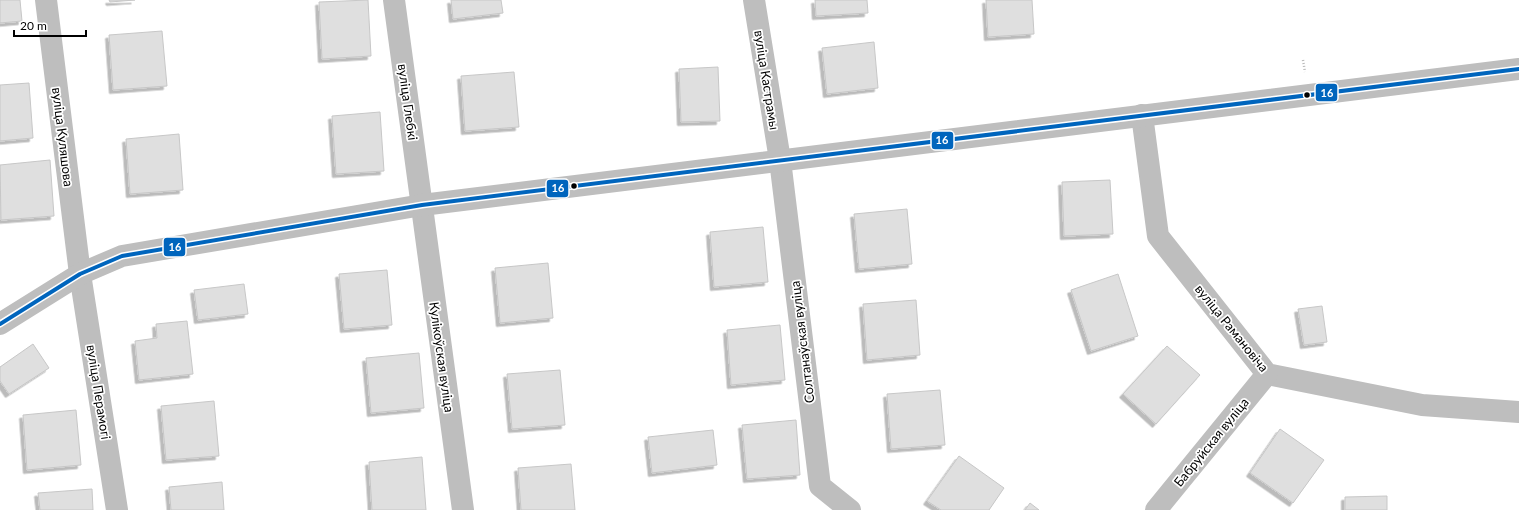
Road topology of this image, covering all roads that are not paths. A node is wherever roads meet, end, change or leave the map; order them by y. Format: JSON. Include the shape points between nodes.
{"nodes":[{"id":1,"x":46,"y":0,"type":"edge"},
{"id":2,"x":394,"y":0,"type":"edge"},
{"id":3,"x":754,"y":0,"type":"edge"},
{"id":4,"x":1519,"y":69,"type":"edge"},
{"id":5,"x":1142,"y":115,"type":"junction"},
{"id":6,"x":780,"y":160,"type":"junction"},
{"id":7,"x":422,"y":205,"type":"junction"},
{"id":8,"x":80,"y":274,"type":"junction"},
{"id":9,"x":0,"y":324,"type":"edge"},
{"id":10,"x":1267,"y":374,"type":"junction"},
{"id":11,"x":1519,"y":412,"type":"edge"},
{"id":12,"x":117,"y":510,"type":"edge"},
{"id":13,"x":463,"y":510,"type":"edge"},
{"id":14,"x":850,"y":510,"type":"edge"},
{"id":15,"x":1156,"y":510,"type":"edge"}],
"edges":[{"from":1,"to":8,"type":"street","name":"вуліца Куляшова"},
{"from":2,"to":7,"type":"street","name":"вуліца Глебкі"},
{"from":3,"to":6,"type":"street","name":"вуліца Кастрамы"},
{"from":4,"to":5,"type":"street"},
{"from":5,"to":6,"type":"street"},
{"from":5,"to":10,"type":"street","name":"вуліца Рамановіча","via":[[1158,236]]},
{"from":6,"to":7,"type":"street"},
{"from":6,"to":14,"type":"street","name":"Солтанаўская вуліца","via":[[820,486]]},
{"from":7,"to":8,"type":"street","via":[[122,256]]},
{"from":7,"to":13,"type":"street","name":"Кулікоўская вуліца"},
{"from":8,"to":9,"type":"street"},
{"from":8,"to":12,"type":"street","name":"вуліца Перамогі"},
{"from":10,"to":11,"type":"street","name":"вуліца Рамановіча","via":[[1422,405]]},
{"from":10,"to":15,"type":"street","name":"Бабруйская вуліца"}]}
